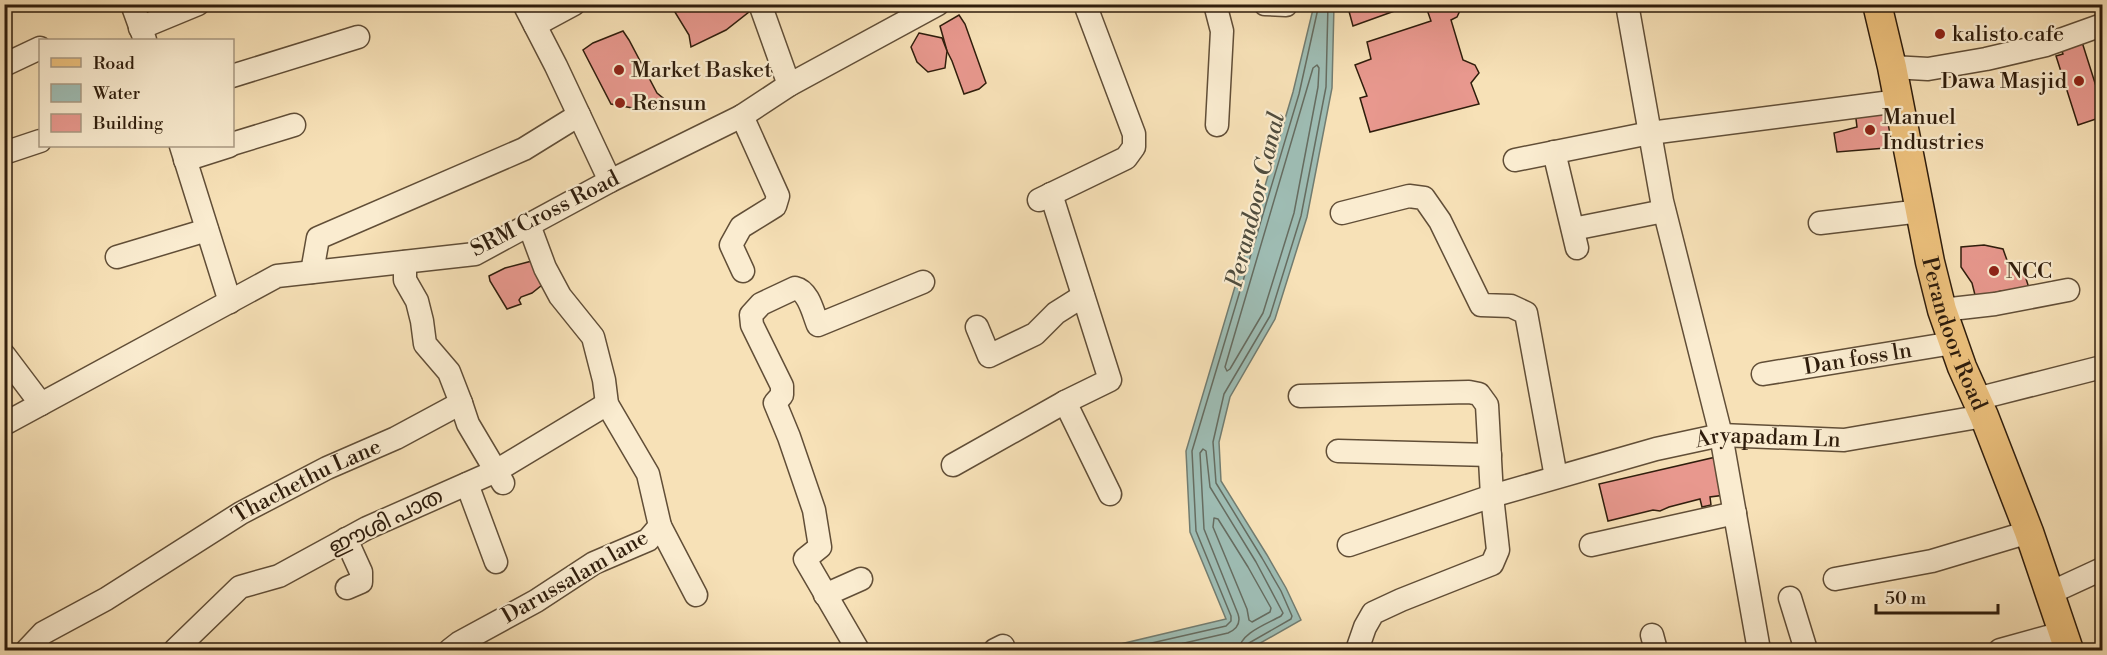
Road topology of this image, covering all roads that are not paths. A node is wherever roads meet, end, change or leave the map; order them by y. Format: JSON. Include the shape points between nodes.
{"nodes":[{"id":1,"x":132,"y":4,"type":"edge"},
{"id":2,"x":198,"y":4,"type":"edge"},
{"id":3,"x":524,"y":4,"type":"edge"},
{"id":4,"x":574,"y":4,"type":"edge"},
{"id":5,"x":760,"y":4,"type":"edge"},
{"id":6,"x":1085,"y":4,"type":"edge"},
{"id":7,"x":1215,"y":4,"type":"edge"},
{"id":8,"x":1627,"y":4,"type":"edge"},
{"id":9,"x":1877,"y":4,"type":"edge"},
{"id":10,"x":924,"y":8,"type":"edge"},
{"id":11,"x":2103,"y":25,"type":"edge"},
{"id":12,"x":535,"y":26,"type":"junction"},
{"id":13,"x":142,"y":34,"type":"edge"},
{"id":14,"x":358,"y":37,"type":"dead end"},
{"id":15,"x":39,"y":48,"type":"edge"},
{"id":16,"x":4,"y":65,"type":"edge"},
{"id":17,"x":1892,"y":67,"type":"junction"},
{"id":18,"x":234,"y":75,"type":"edge"},
{"id":19,"x":789,"y":85,"type":"junction"},
{"id":20,"x":1899,"y":100,"type":"junction"},
{"id":21,"x":579,"y":115,"type":"junction"},
{"id":22,"x":742,"y":116,"type":"junction"},
{"id":23,"x":294,"y":125,"type":"dead end"},
{"id":24,"x":1217,"y":125,"type":"dead end"},
{"id":25,"x":1650,"y":133,"type":"junction"},
{"id":26,"x":39,"y":141,"type":"edge"},
{"id":27,"x":234,"y":144,"type":"edge"},
{"id":28,"x":219,"y":147,"type":"edge"},
{"id":29,"x":1554,"y":152,"type":"junction"},
{"id":30,"x":4,"y":153,"type":"edge"},
{"id":31,"x":183,"y":153,"type":"edge"},
{"id":32,"x":1515,"y":160,"type":"dead end"},
{"id":33,"x":610,"y":181,"type":"junction"},
{"id":34,"x":1664,"y":211,"type":"junction"},
{"id":35,"x":1921,"y":211,"type":"junction"},
{"id":36,"x":1342,"y":213,"type":"dead end"},
{"id":37,"x":1820,"y":223,"type":"dead end"},
{"id":38,"x":529,"y":225,"type":"junction"},
{"id":39,"x":207,"y":230,"type":"junction"},
{"id":40,"x":117,"y":257,"type":"dead end"},
{"id":41,"x":405,"y":262,"type":"junction"},
{"id":42,"x":743,"y":271,"type":"dead end"},
{"id":43,"x":312,"y":272,"type":"junction"},
{"id":44,"x":923,"y":282,"type":"dead end"},
{"id":45,"x":2068,"y":290,"type":"dead end"},
{"id":46,"x":1083,"y":296,"type":"junction"},
{"id":47,"x":230,"y":302,"type":"junction"},
{"id":48,"x":1942,"y":310,"type":"junction"},
{"id":49,"x":977,"y":327,"type":"dead end"},
{"id":50,"x":1953,"y":343,"type":"junction"},
{"id":51,"x":4,"y":355,"type":"edge"},
{"id":52,"x":2103,"y":367,"type":"edge"},
{"id":53,"x":1763,"y":374,"type":"dead end"},
{"id":54,"x":1300,"y":396,"type":"dead end"},
{"id":55,"x":1065,"y":402,"type":"junction"},
{"id":56,"x":461,"y":403,"type":"junction"},
{"id":57,"x":41,"y":404,"type":"junction"},
{"id":58,"x":607,"y":404,"type":"junction"},
{"id":59,"x":1980,"y":408,"type":"junction"},
{"id":60,"x":4,"y":424,"type":"edge"},
{"id":61,"x":1721,"y":435,"type":"junction"},
{"id":62,"x":1338,"y":451,"type":"dead end"},
{"id":63,"x":1490,"y":455,"type":"junction"},
{"id":64,"x":953,"y":465,"type":"dead end"},
{"id":65,"x":1556,"y":477,"type":"junction"},
{"id":66,"x":500,"y":478,"type":"junction"},
{"id":67,"x":467,"y":484,"type":"junction"},
{"id":68,"x":1110,"y":494,"type":"dead end"},
{"id":69,"x":1492,"y":496,"type":"junction"},
{"id":70,"x":1735,"y":513,"type":"junction"},
{"id":71,"x":660,"y":526,"type":"junction"},
{"id":72,"x":2029,"y":532,"type":"junction"},
{"id":73,"x":346,"y":539,"type":"junction"},
{"id":74,"x":1349,"y":545,"type":"dead end"},
{"id":75,"x":1591,"y":545,"type":"dead end"},
{"id":76,"x":496,"y":562,"type":"dead end"},
{"id":77,"x":2103,"y":569,"type":"edge"},
{"id":78,"x":861,"y":579,"type":"dead end"},
{"id":79,"x":1835,"y":579,"type":"dead end"},
{"id":80,"x":347,"y":588,"type":"dead end"},
{"id":81,"x":2050,"y":593,"type":"junction"},
{"id":82,"x":696,"y":595,"type":"dead end"},
{"id":83,"x":825,"y":595,"type":"junction"},
{"id":84,"x":1790,"y":598,"type":"dead end"},
{"id":85,"x":2066,"y":642,"type":"edge"},
{"id":86,"x":27,"y":651,"type":"edge"},
{"id":87,"x":175,"y":651,"type":"edge"},
{"id":88,"x":450,"y":651,"type":"edge"},
{"id":89,"x":858,"y":651,"type":"edge"},
{"id":90,"x":1357,"y":651,"type":"edge"},
{"id":91,"x":1759,"y":651,"type":"edge"},
{"id":92,"x":1806,"y":651,"type":"edge"},
{"id":93,"x":2000,"y":651,"type":"edge"}],
"edges":[{"from":1,"to":13,"type":"street"},
{"from":2,"to":13,"type":"street"},
{"from":3,"to":12,"type":"street"},
{"from":4,"to":12,"type":"street"},
{"from":5,"to":19,"type":"street"},
{"from":6,"to":46,"type":"street","via":[[1134,134],[1134,147],[1126,158],[1045,197]]},
{"from":7,"to":24,"type":"street","via":[[1222,31]]},
{"from":8,"to":25,"type":"street"},
{"from":9,"to":17,"type":"main road","name":"Perandoor Road"},
{"from":10,"to":19,"type":"street","name":"SRM Cross Road"},
{"from":11,"to":17,"type":"street","via":[[2046,45],[1986,59],[1928,69]]},
{"from":12,"to":21,"type":"street"},
{"from":14,"to":18,"type":"street"},
{"from":15,"to":16,"type":"street"},
{"from":17,"to":20,"type":"main road","name":"Perandoor Road"},
{"from":19,"to":22,"type":"street","name":"SRM Cross Road"},
{"from":20,"to":25,"type":"street"},
{"from":20,"to":35,"type":"main road","name":"Perandoor Road"},
{"from":21,"to":33,"type":"street"},
{"from":21,"to":43,"type":"street","via":[[524,149],[318,238]]},
{"from":22,"to":33,"type":"street","name":"SRM Cross Road"},
{"from":22,"to":42,"type":"street","via":[[778,196],[775,206],[741,227],[731,245]]},
{"from":23,"to":27,"type":"street"},
{"from":25,"to":29,"type":"street"},
{"from":25,"to":34,"type":"street"},
{"from":26,"to":30,"type":"street"},
{"from":28,"to":31,"type":"street"},
{"from":29,"to":32,"type":"street"},
{"from":29,"to":34,"type":"street","via":[[1575,238]]},
{"from":31,"to":39,"type":"street"},
{"from":33,"to":38,"type":"street","name":"SRM Cross Road"},
{"from":34,"to":61,"type":"street"},
{"from":35,"to":37,"type":"street"},
{"from":35,"to":48,"type":"main road","name":"Perandoor Road"},
{"from":36,"to":65,"type":"street","via":[[1409,196],[1424,198],[1440,221],[1481,305],[1511,306],[1526,313]]},
{"from":38,"to":41,"type":"street","name":"SRM Cross Road","via":[[475,254]]},
{"from":38,"to":58,"type":"street","name":"Darussalam lane","via":[[560,296],[593,337]]},
{"from":39,"to":40,"type":"street"},
{"from":39,"to":47,"type":"street"},
{"from":41,"to":43,"type":"street","name":"SRM Cross Road"},
{"from":41,"to":56,"type":"street","via":[[405,280],[417,302],[425,344],[449,372]]},
{"from":43,"to":47,"type":"street","name":"SRM Cross Road","via":[[277,276]]},
{"from":44,"to":83,"type":"street","via":[[818,325],[806,295],[795,288],[761,304],[751,315],[752,325],[782,386],[782,395],[775,403],[814,510],[820,547],[805,559]]},
{"from":45,"to":48,"type":"street"},
{"from":46,"to":49,"type":"street","via":[[1056,313],[1035,334],[989,356]]},
{"from":46,"to":55,"type":"street","via":[[1110,380]]},
{"from":47,"to":57,"type":"street","name":"SRM Cross Road"},
{"from":48,"to":50,"type":"main road","name":"Perandoor Road"},
{"from":50,"to":53,"type":"street","name":"Dan foss ln"},
{"from":50,"to":59,"type":"main road","name":"Perandoor Road"},
{"from":51,"to":57,"type":"street"},
{"from":52,"to":59,"type":"street","name":"Aryapadam Ln"},
{"from":54,"to":63,"type":"street","via":[[1479,394],[1487,405]]},
{"from":55,"to":64,"type":"street"},
{"from":55,"to":68,"type":"street"},
{"from":56,"to":66,"type":"street","via":[[468,424]]},
{"from":56,"to":86,"type":"street","name":"Thachethu Lane","via":[[241,513],[106,599],[43,633]]},
{"from":57,"to":60,"type":"street","name":"SRM Cross Road"},
{"from":58,"to":66,"type":"street","name":"ഈശി പാത"},
{"from":58,"to":71,"type":"street","name":"Darussalam lane","via":[[648,474]]},
{"from":59,"to":61,"type":"street","name":"Aryapadam Ln","via":[[1844,440]]},
{"from":59,"to":72,"type":"main road","name":"Perandoor Road"},
{"from":61,"to":65,"type":"street","name":"Aryapadam Ln"},
{"from":61,"to":70,"type":"street"},
{"from":62,"to":63,"type":"street"},
{"from":63,"to":69,"type":"street"},
{"from":65,"to":69,"type":"street","name":"Aryapadam Ln"},
{"from":66,"to":67,"type":"street","name":"ഈശി പാത"},
{"from":67,"to":73,"type":"street","name":"ഈശി പാത"},
{"from":67,"to":76,"type":"street"},
{"from":69,"to":74,"type":"street","name":"Aryapadam Ln"},
{"from":69,"to":90,"type":"street","via":[[1498,550],[1492,564],[1373,613]]},
{"from":70,"to":75,"type":"street"},
{"from":70,"to":91,"type":"street"},
{"from":71,"to":82,"type":"street"},
{"from":71,"to":88,"type":"street","name":"Darussalam lane","via":[[648,540],[594,562]]},
{"from":72,"to":79,"type":"street","via":[[1932,561]]},
{"from":72,"to":81,"type":"main road","name":"Perandoor Road"},
{"from":73,"to":80,"type":"street","via":[[361,572],[361,582]]},
{"from":73,"to":87,"type":"street","name":"ഈശി പാത","via":[[279,576],[240,587]]},
{"from":77,"to":81,"type":"street"},
{"from":78,"to":83,"type":"street"},
{"from":81,"to":85,"type":"main road","name":"Perandoor Road"},
{"from":83,"to":89,"type":"street"},
{"from":84,"to":92,"type":"street"},
{"from":85,"to":93,"type":"street"}]}
